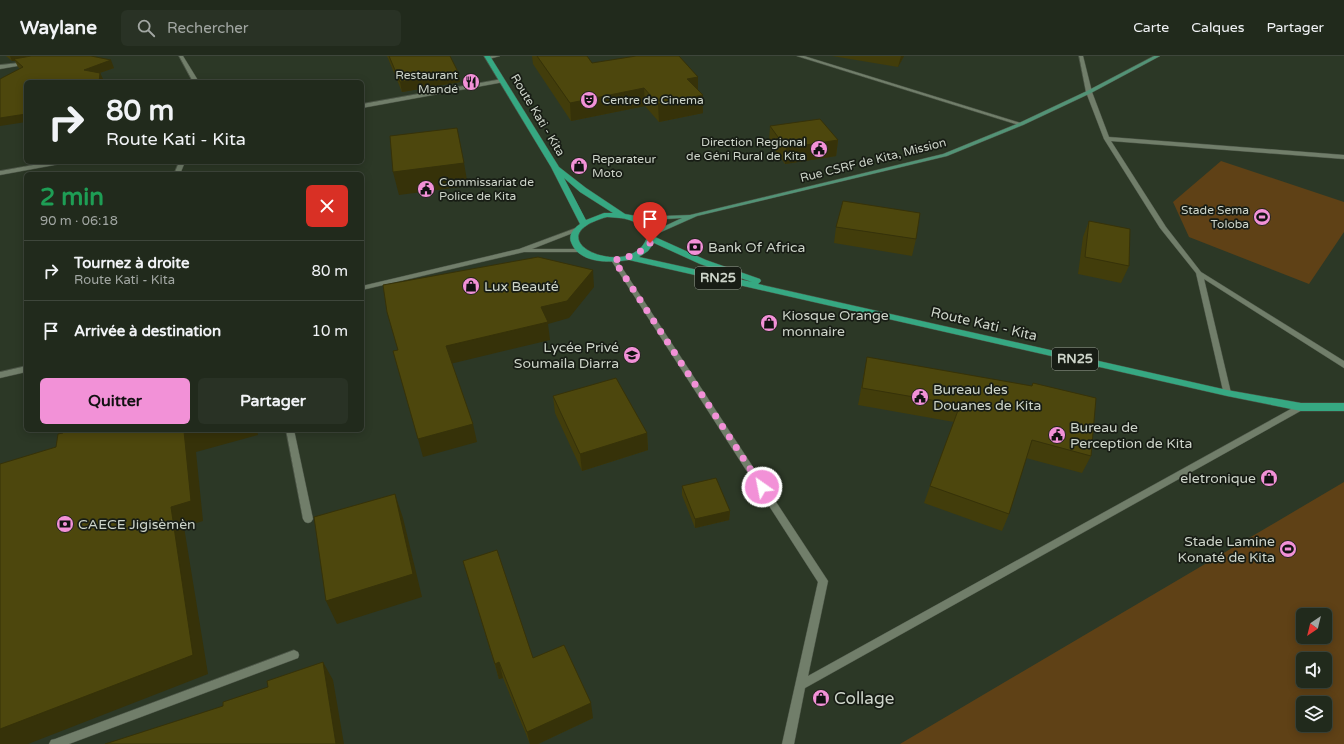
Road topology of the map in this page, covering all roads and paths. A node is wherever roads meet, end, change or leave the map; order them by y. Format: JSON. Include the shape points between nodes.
{"nodes":[{"id":1,"x":181,"y":56,"type":"edge"},
{"id":2,"x":498,"y":56,"type":"edge"},
{"id":3,"x":799,"y":56,"type":"edge"},
{"id":4,"x":1081,"y":56,"type":"edge"},
{"id":5,"x":1158,"y":56,"type":"edge"},
{"id":6,"x":488,"y":57,"type":"edge"},
{"id":7,"x":36,"y":61,"type":"edge"},
{"id":8,"x":0,"y":67,"type":"edge"},
{"id":9,"x":195,"y":80,"type":"edge"},
{"id":10,"x":502,"y":81,"type":"junction"},
{"id":11,"x":1089,"y":92,"type":"junction"},
{"id":12,"x":364,"y":106,"type":"edge"},
{"id":13,"x":1021,"y":124,"type":"junction"},
{"id":14,"x":1107,"y":139,"type":"junction"},
{"id":15,"x":1344,"y":157,"type":"edge"},
{"id":16,"x":49,"y":164,"type":"edge"},
{"id":17,"x":555,"y":167,"type":"junction"},
{"id":18,"x":0,"y":173,"type":"edge"},
{"id":19,"x":622,"y":215,"type":"junction"},
{"id":20,"x":695,"y":215,"type":"junction"},
{"id":21,"x":636,"y":219,"type":"junction"},
{"id":22,"x":583,"y":223,"type":"junction"},
{"id":23,"x":576,"y":230,"type":"junction"},
{"id":24,"x":652,"y":236,"type":"junction"},
{"id":25,"x":521,"y":251,"type":"junction"},
{"id":26,"x":582,"y":251,"type":"junction"},
{"id":27,"x":629,"y":257,"type":"junction"},
{"id":28,"x":614,"y":260,"type":"junction"},
{"id":29,"x":1200,"y":273,"type":"junction"},
{"id":30,"x":364,"y":288,"type":"edge"},
{"id":31,"x":807,"y":298,"type":"junction"},
{"id":32,"x":1344,"y":365,"type":"edge"},
{"id":33,"x":24,"y":369,"type":"edge"},
{"id":34,"x":0,"y":375,"type":"edge"},
{"id":35,"x":1227,"y":394,"type":"junction"},
{"id":36,"x":1301,"y":407,"type":"junction"},
{"id":37,"x":1344,"y":407,"type":"edge"},
{"id":38,"x":290,"y":432,"type":"edge"},
{"id":39,"x":308,"y":519,"type":"dead end"},
{"id":40,"x":294,"y":655,"type":"dead end"},
{"id":41,"x":802,"y":685,"type":"junction"},
{"id":42,"x":55,"y":744,"type":"edge"},
{"id":43,"x":788,"y":744,"type":"edge"}],
"edges":[{"from":1,"to":9,"type":"street"},
{"from":2,"to":6,"type":"street"},
{"from":3,"to":13,"type":"street"},
{"from":4,"to":11,"type":"street"},
{"from":5,"to":11,"type":"main road","name":"Rue CSRF de Kita, Mission","number":"RN25"},
{"from":6,"to":10,"type":"main road","name":"Route Kati - Kita"},
{"from":7,"to":8,"type":"street"},
{"from":10,"to":12,"type":"street"},
{"from":10,"to":17,"type":"main road","name":"Route Kati - Kita"},
{"from":11,"to":13,"type":"main road","name":"Rue CSRF de Kita, Mission","number":"RN25"},
{"from":11,"to":14,"type":"street"},
{"from":13,"to":20,"type":"main road","name":"Rue CSRF de Kita, Mission","number":"RN25","via":[[945,155]]},
{"from":14,"to":15,"type":"street"},
{"from":14,"to":29,"type":"street","via":[[1163,228]]},
{"from":16,"to":18,"type":"street"},
{"from":17,"to":19,"type":"main road","name":"Route Kati - Kita","via":[[583,190]]},
{"from":17,"to":22,"type":"main road","name":"Route Kati - Kita"},
{"from":19,"to":21,"type":"main road","name":"Route Kati - Kita","number":"RN25"},
{"from":19,"to":22,"type":"main road","name":"Route Kati - Kita","number":"RN25","via":[[607,215]]},
{"from":20,"to":21,"type":"main road","number":"RN25"},
{"from":20,"to":24,"type":"main road","number":"RN25"},
{"from":21,"to":24,"type":"main road","name":"Route Kati - Kita","number":"RN25","via":[[647,225]]},
{"from":22,"to":23,"type":"main road","name":"Route Kati - Kita","number":"RN25"},
{"from":23,"to":25,"type":"street"},
{"from":23,"to":26,"type":"main road","via":[[574,238]]},
{"from":24,"to":27,"type":"main road","name":"Route Kati - Kita","number":"RN25","via":[[650,243],[642,252]]},
{"from":24,"to":31,"type":"main road","name":"Route Kati - Kita","number":"RN25","via":[[673,250]]},
{"from":25,"to":26,"type":"street"},
{"from":25,"to":30,"type":"street"},
{"from":26,"to":28,"type":"main road","name":"Route Kati - Kita","number":"RN25","via":[[598,258]]},
{"from":27,"to":28,"type":"main road","name":"Route Kati - Kita","number":"RN25"},
{"from":27,"to":31,"type":"main road","name":"Route Kati - Kita","number":"RN25"},
{"from":28,"to":41,"type":"street","via":[[824,581]]},
{"from":29,"to":32,"type":"street"},
{"from":29,"to":35,"type":"street"},
{"from":31,"to":35,"type":"main road","name":"Route Kati - Kita","number":"RN25"},
{"from":33,"to":34,"type":"street"},
{"from":35,"to":36,"type":"main road","name":"Route Kati - Kita","number":"RN25"},
{"from":36,"to":37,"type":"main road","name":"Route Kati - Kita","number":"RN25"},
{"from":36,"to":41,"type":"street"},
{"from":38,"to":39,"type":"street"},
{"from":40,"to":42,"type":"street"},
{"from":41,"to":43,"type":"street"}]}
